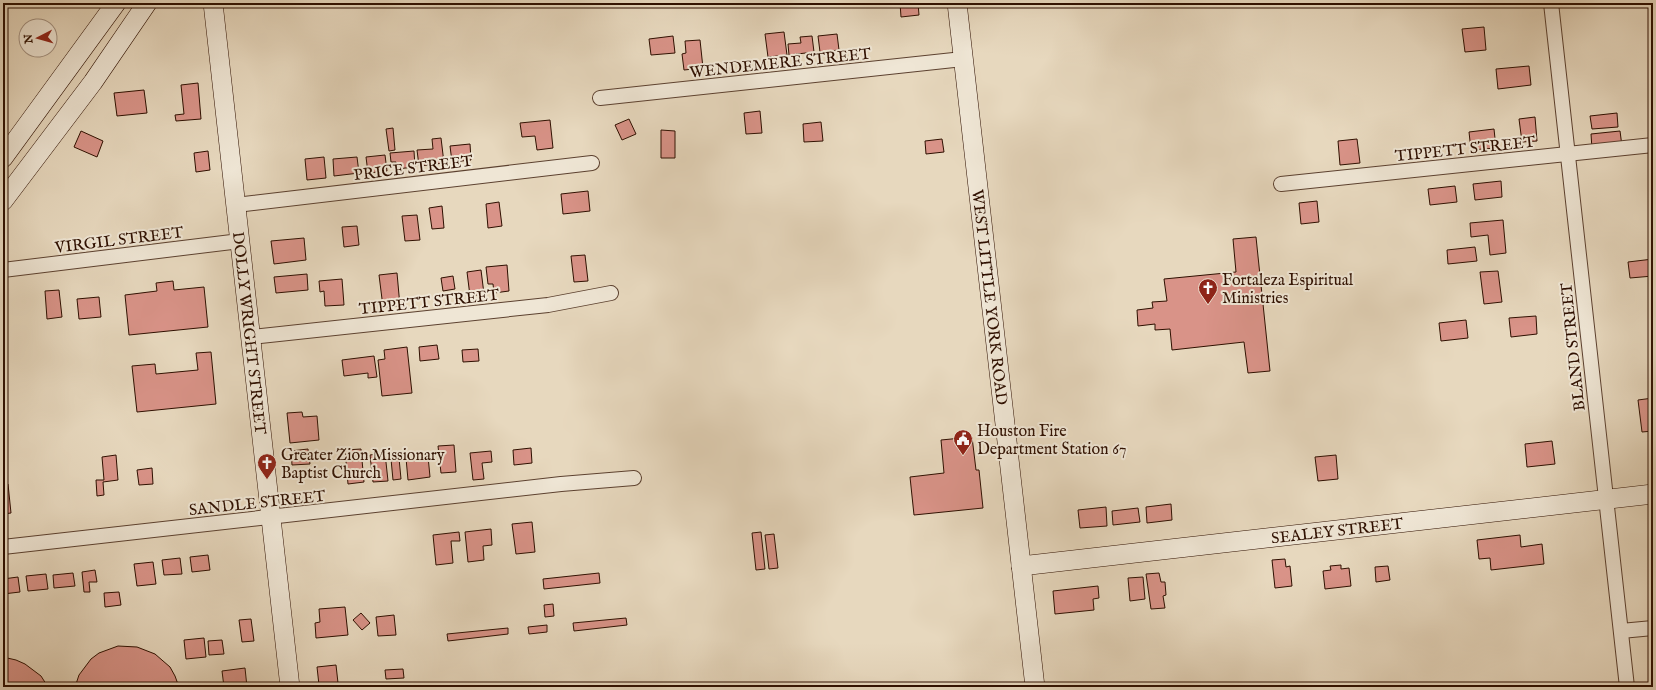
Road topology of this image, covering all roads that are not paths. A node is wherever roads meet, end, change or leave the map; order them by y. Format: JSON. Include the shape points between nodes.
{"nodes":[{"id":1,"x":116,"y":3,"type":"edge"},
{"id":2,"x":146,"y":3,"type":"edge"},
{"id":3,"x":213,"y":3,"type":"edge"},
{"id":4,"x":956,"y":3,"type":"edge"},
{"id":5,"x":1551,"y":3,"type":"edge"},
{"id":6,"x":963,"y":59,"type":"junction"},
{"id":7,"x":600,"y":98,"type":"dead end"},
{"id":8,"x":1653,"y":145,"type":"edge"},
{"id":9,"x":1568,"y":154,"type":"junction"},
{"id":10,"x":3,"y":158,"type":"edge"},
{"id":11,"x":592,"y":163,"type":"dead end"},
{"id":12,"x":1281,"y":184,"type":"dead end"},
{"id":13,"x":3,"y":201,"type":"edge"},
{"id":14,"x":236,"y":205,"type":"junction"},
{"id":15,"x":240,"y":241,"type":"junction"},
{"id":16,"x":3,"y":270,"type":"edge"},
{"id":17,"x":611,"y":293,"type":"dead end"},
{"id":18,"x":251,"y":337,"type":"junction"},
{"id":19,"x":634,"y":478,"type":"dead end"},
{"id":20,"x":1653,"y":494,"type":"edge"},
{"id":21,"x":1606,"y":500,"type":"junction"},
{"id":22,"x":270,"y":518,"type":"junction"},
{"id":23,"x":3,"y":547,"type":"edge"},
{"id":24,"x":1021,"y":566,"type":"junction"},
{"id":25,"x":1653,"y":628,"type":"edge"},
{"id":26,"x":1621,"y":631,"type":"junction"},
{"id":27,"x":290,"y":687,"type":"edge"},
{"id":28,"x":1035,"y":687,"type":"edge"},
{"id":29,"x":1627,"y":687,"type":"edge"}],
"edges":[{"from":1,"to":10,"type":"street"},
{"from":2,"to":13,"type":"street","via":[[93,82]]},
{"from":3,"to":14,"type":"street","name":"DOLLY WRIGHT STREET"},
{"from":4,"to":6,"type":"street","name":"WEST LITTLE YORK ROAD"},
{"from":5,"to":9,"type":"street","name":"BLAND STREET"},
{"from":6,"to":7,"type":"street","name":"WENDEMERE STREET"},
{"from":6,"to":24,"type":"street","name":"WEST LITTLE YORK ROAD"},
{"from":8,"to":9,"type":"street","name":"TIPPETT STREET"},
{"from":9,"to":12,"type":"street","name":"TIPPETT STREET"},
{"from":9,"to":21,"type":"street","name":"BLAND STREET"},
{"from":11,"to":14,"type":"street","name":"PRICE STREET"},
{"from":14,"to":15,"type":"street","name":"DOLLY WRIGHT STREET"},
{"from":15,"to":16,"type":"street","name":"VIRGIL STREET"},
{"from":15,"to":18,"type":"street","name":"DOLLY WRIGHT STREET"},
{"from":17,"to":18,"type":"street","name":"TIPPETT STREET","via":[[548,306]]},
{"from":18,"to":22,"type":"street","name":"DOLLY WRIGHT STREET"},
{"from":19,"to":22,"type":"street","name":"SANDLE STREET","via":[[561,484]]},
{"from":20,"to":21,"type":"street","name":"SEALEY STREET"},
{"from":21,"to":24,"type":"street","name":"SEALEY STREET"},
{"from":21,"to":26,"type":"street","name":"BLAND STREET"},
{"from":22,"to":23,"type":"street","name":"SANDLE STREET"},
{"from":22,"to":27,"type":"street","name":"DOLLY WRIGHT STREET"},
{"from":24,"to":28,"type":"street","name":"WEST LITTLE YORK ROAD"},
{"from":25,"to":26,"type":"street"},
{"from":26,"to":29,"type":"street","name":"BLAND STREET"}]}
